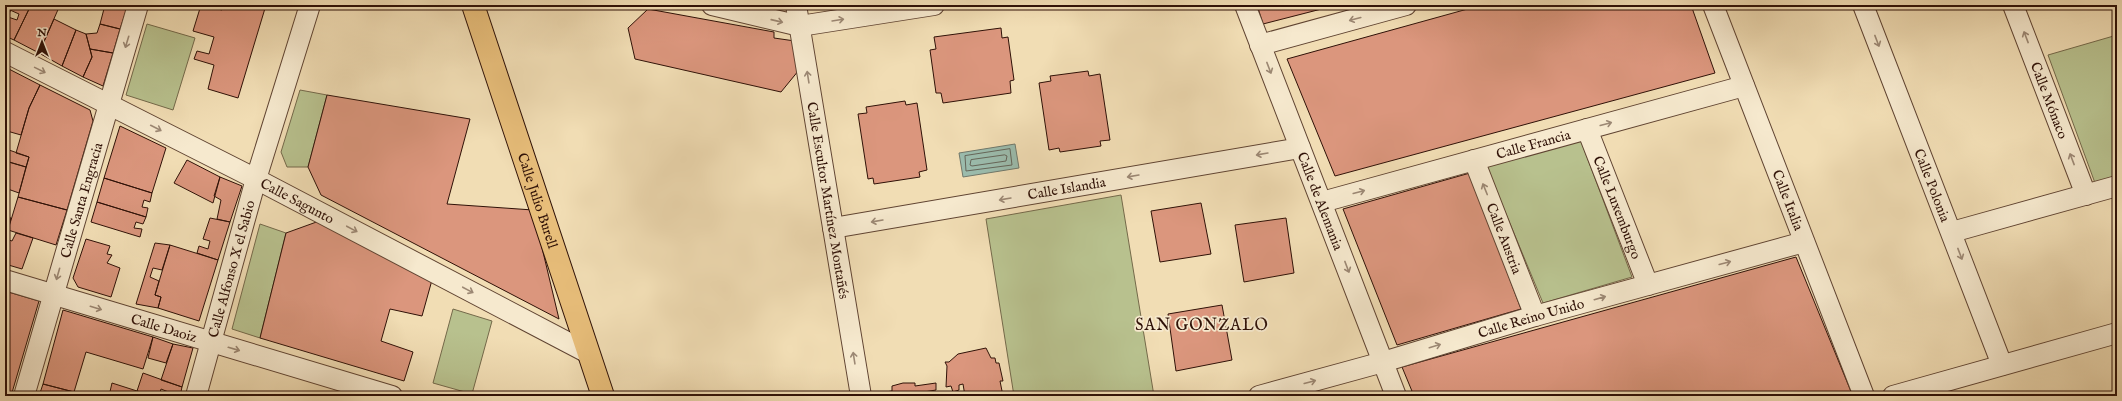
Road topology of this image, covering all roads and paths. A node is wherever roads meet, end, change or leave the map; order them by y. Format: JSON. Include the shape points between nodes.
{"nodes":[{"id":1,"x":138,"y":5,"type":"edge"},
{"id":2,"x":310,"y":5,"type":"edge"},
{"id":3,"x":474,"y":5,"type":"edge"},
{"id":4,"x":712,"y":5,"type":"edge"},
{"id":5,"x":796,"y":5,"type":"edge"},
{"id":6,"x":934,"y":5,"type":"edge"},
{"id":7,"x":1246,"y":5,"type":"edge"},
{"id":8,"x":1406,"y":5,"type":"edge"},
{"id":9,"x":1713,"y":5,"type":"edge"},
{"id":10,"x":1863,"y":5,"type":"edge"},
{"id":11,"x":2013,"y":5,"type":"edge"},
{"id":12,"x":800,"y":26,"type":"junction"},
{"id":13,"x":1260,"y":45,"type":"junction"},
{"id":14,"x":5,"y":52,"type":"edge"},
{"id":15,"x":1744,"y":86,"type":"junction"},
{"id":16,"x":108,"y":104,"type":"junction"},
{"id":17,"x":1587,"y":129,"type":"junction"},
{"id":18,"x":1300,"y":148,"type":"junction"},
{"id":19,"x":1474,"y":160,"type":"junction"},
{"id":20,"x":256,"y":179,"type":"junction"},
{"id":21,"x":2117,"y":186,"type":"edge"},
{"id":22,"x":2086,"y":195,"type":"junction"},
{"id":23,"x":1322,"y":202,"type":"junction"},
{"id":24,"x":833,"y":228,"type":"junction"},
{"id":25,"x":1952,"y":232,"type":"junction"},
{"id":26,"x":1804,"y":242,"type":"junction"},
{"id":27,"x":5,"y":280,"type":"edge"},
{"id":28,"x":1648,"y":285,"type":"junction"},
{"id":29,"x":53,"y":294,"type":"junction"},
{"id":30,"x":1535,"y":316,"type":"junction"},
{"id":31,"x":2117,"y":333,"type":"edge"},
{"id":32,"x":212,"y":343,"type":"junction"},
{"id":33,"x":588,"y":353,"type":"junction"},
{"id":34,"x":1383,"y":362,"type":"junction"},
{"id":35,"x":2002,"y":365,"type":"junction"},
{"id":36,"x":24,"y":396,"type":"edge"},
{"id":37,"x":196,"y":396,"type":"edge"},
{"id":38,"x":392,"y":396,"type":"edge"},
{"id":39,"x":603,"y":396,"type":"edge"},
{"id":40,"x":861,"y":396,"type":"edge"},
{"id":41,"x":1259,"y":396,"type":"edge"},
{"id":42,"x":1396,"y":396,"type":"edge"},
{"id":43,"x":1864,"y":396,"type":"edge"},
{"id":44,"x":1893,"y":396,"type":"edge"}],
"edges":[{"from":1,"to":16,"type":"street","name":"Calle Santa Engracia","one_way":true},
{"from":2,"to":20,"type":"street","name":"Calle Alfonso X el Sabio"},
{"from":3,"to":33,"type":"main road","name":"Calle Julio Burell"},
{"from":4,"to":12,"type":"street","one_way":true},
{"from":5,"to":12,"type":"street","name":"Calle Escultor Martínez Montañés"},
{"from":12,"to":6,"type":"street","one_way":true},
{"from":7,"to":13,"type":"street","name":"Calle de Alemania"},
{"from":8,"to":13,"type":"street","one_way":true},
{"from":9,"to":15,"type":"street","name":"Calle Italia"},
{"from":10,"to":25,"type":"street","name":"Calle Polonia","one_way":true},
{"from":22,"to":11,"type":"street","name":"Calle Mónaco","one_way":true},
{"from":24,"to":12,"type":"street","name":"Calle Escultor Martínez Montañés","one_way":true},
{"from":13,"to":18,"type":"street","name":"Calle de Alemania","one_way":true},
{"from":14,"to":16,"type":"street","name":"Calle Sagunto","one_way":true},
{"from":17,"to":15,"type":"street","name":"Calle Francia","one_way":true},
{"from":15,"to":26,"type":"street","name":"Calle Italia"},
{"from":16,"to":20,"type":"street","name":"Calle Sagunto","one_way":true},
{"from":16,"to":29,"type":"street","name":"Calle Santa Engracia","one_way":true},
{"from":17,"to":19,"type":"street","name":"Calle Francia"},
{"from":17,"to":28,"type":"street","name":"Calle Luxemburgo"},
{"from":18,"to":23,"type":"street","name":"Calle de Alemania"},
{"from":18,"to":24,"type":"street","name":"Calle Islandia","one_way":true},
{"from":23,"to":19,"type":"street","name":"Calle Francia","one_way":true},
{"from":30,"to":19,"type":"street","name":"Calle Austria","one_way":true},
{"from":20,"to":32,"type":"street","name":"Calle Alfonso X el Sabio"},
{"from":20,"to":33,"type":"street","name":"Calle Sagunto","one_way":true},
{"from":21,"to":22,"type":"street"},
{"from":22,"to":25,"type":"street"},
{"from":23,"to":34,"type":"street","name":"Calle de Alemania","one_way":true},
{"from":40,"to":24,"type":"street","name":"Calle Escultor Martínez Montañés","one_way":true},
{"from":25,"to":35,"type":"street","name":"Calle Polonia","one_way":true},
{"from":28,"to":26,"type":"street","name":"Calle Reino Unido","one_way":true},
{"from":26,"to":43,"type":"street","name":"Calle Italia"},
{"from":27,"to":29,"type":"street","name":"Calle Daoiz"},
{"from":30,"to":28,"type":"street","name":"Calle Reino Unido","one_way":true},
{"from":29,"to":32,"type":"street","name":"Calle Daoiz","one_way":true},
{"from":29,"to":36,"type":"street","name":"Calle Santa Engracia"},
{"from":34,"to":30,"type":"street","name":"Calle Reino Unido","one_way":true},
{"from":31,"to":35,"type":"street"},
{"from":32,"to":37,"type":"street","name":"Calle Alfonso X el Sabio"},
{"from":32,"to":38,"type":"street","name":"Calle Daoiz","one_way":true},
{"from":33,"to":39,"type":"main road","name":"Calle Julio Burell"},
{"from":41,"to":34,"type":"street","name":"Calle Reino Unido","one_way":true},
{"from":34,"to":42,"type":"street","name":"Calle de Alemania"},
{"from":35,"to":44,"type":"street"}]}
